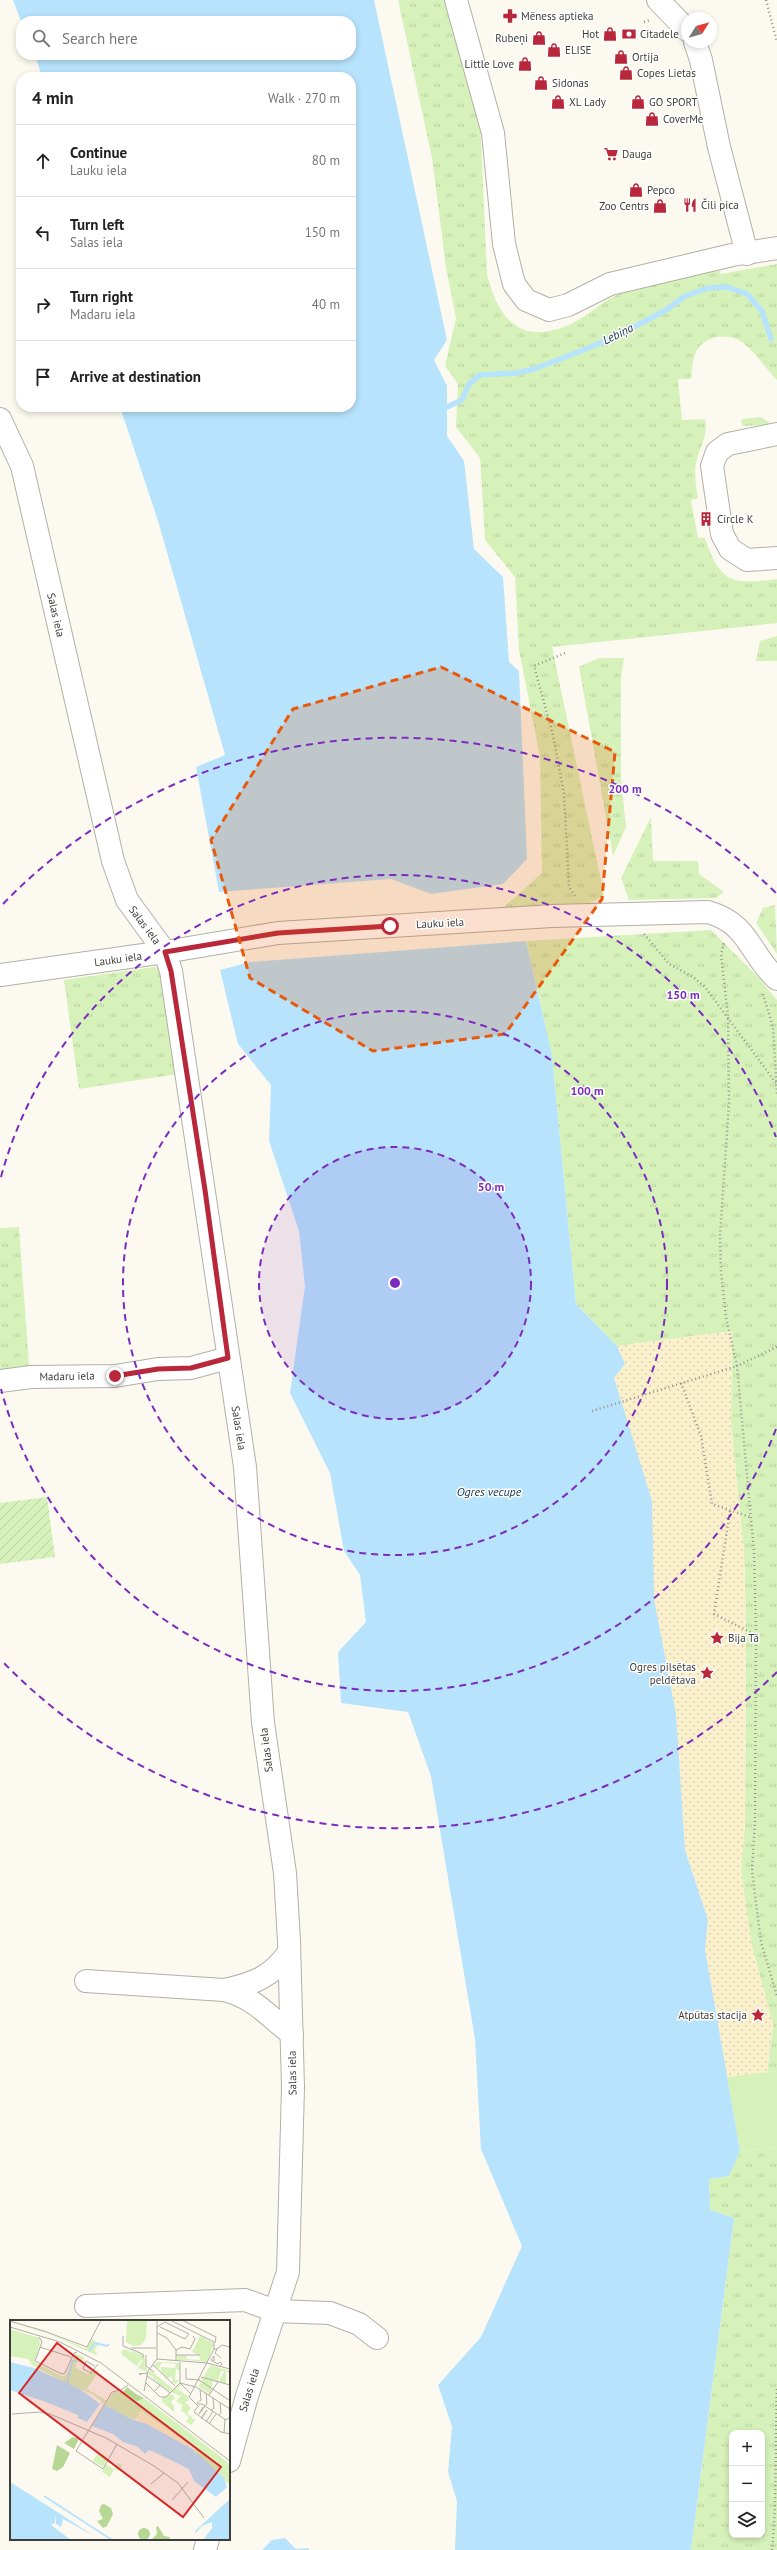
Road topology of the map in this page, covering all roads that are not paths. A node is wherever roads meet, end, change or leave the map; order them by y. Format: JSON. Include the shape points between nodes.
{"nodes":[{"id":1,"x":456,"y":0,"type":"edge"},
{"id":2,"x":658,"y":0,"type":"edge"},
{"id":3,"x":681,"y":24,"type":"edge"},
{"id":4,"x":697,"y":48,"type":"edge"},
{"id":5,"x":777,"y":248,"type":"edge"},
{"id":6,"x":747,"y":254,"type":"junction"},
{"id":7,"x":0,"y":419,"type":"edge"},
{"id":8,"x":777,"y":434,"type":"edge"},
{"id":9,"x":777,"y":558,"type":"edge"},
{"id":10,"x":165,"y":952,"type":"junction"},
{"id":11,"x":0,"y":975,"type":"edge"},
{"id":12,"x":773,"y":975,"type":"edge"},
{"id":13,"x":228,"y":1358,"type":"junction"},
{"id":14,"x":0,"y":1381,"type":"edge"},
{"id":15,"x":289,"y":1952,"type":"junction"},
{"id":16,"x":86,"y":1981,"type":"dead end"},
{"id":17,"x":224,"y":1990,"type":"junction"},
{"id":18,"x":292,"y":2034,"type":"junction"},
{"id":19,"x":86,"y":2306,"type":"dead end"},
{"id":20,"x":275,"y":2311,"type":"junction"},
{"id":21,"x":377,"y":2338,"type":"dead end"},
{"id":22,"x":230,"y":2457,"type":"edge"},
{"id":23,"x":208,"y":2540,"type":"edge"},
{"id":24,"x":205,"y":2550,"type":"edge"}],
"edges":[{"from":1,"to":6,"type":"street","via":[[493,133],[504,244],[514,284],[526,300],[549,310],[568,305],[610,284],[732,255]]},
{"from":2,"to":3,"type":"street"},
{"from":4,"to":6,"type":"street","via":[[702,60],[718,147]]},
{"from":5,"to":6,"type":"street"},
{"from":7,"to":10,"type":"street","name":"Salas iela","via":[[22,466],[113,861],[127,900]]},
{"from":8,"to":9,"type":"street","via":[[728,444],[717,452],[712,466],[722,534],[730,549],[748,560]]},
{"from":10,"to":11,"type":"street","name":"Lauku iela"},
{"from":10,"to":12,"type":"street","name":"Lauku iela","via":[[278,933],[622,914],[708,912],[723,916],[734,924],[749,940]]},
{"from":10,"to":13,"type":"street","name":"Salas iela","via":[[171,971],[205,1190]]},
{"from":13,"to":14,"type":"street","name":"Madaru iela","via":[[191,1368],[158,1369],[115,1376],[30,1377]]},
{"from":13,"to":15,"type":"street","name":"Salas iela","via":[[245,1467],[263,1723],[285,1873]]},
{"from":15,"to":17,"type":"street","via":[[281,1964],[258,1982]]},
{"from":15,"to":18,"type":"street","name":"Salas iela"},
{"from":16,"to":17,"type":"street"},
{"from":17,"to":18,"type":"street","via":[[240,1994],[265,2009]]},
{"from":18,"to":20,"type":"street","name":"Salas iela","via":[[288,2272]]},
{"from":19,"to":20,"type":"street","via":[[245,2300]]},
{"from":20,"to":21,"type":"street","via":[[330,2313],[359,2324]]},
{"from":20,"to":22,"type":"street","name":"Salas iela","via":[[246,2396]]},
{"from":23,"to":24,"type":"street"}]}
